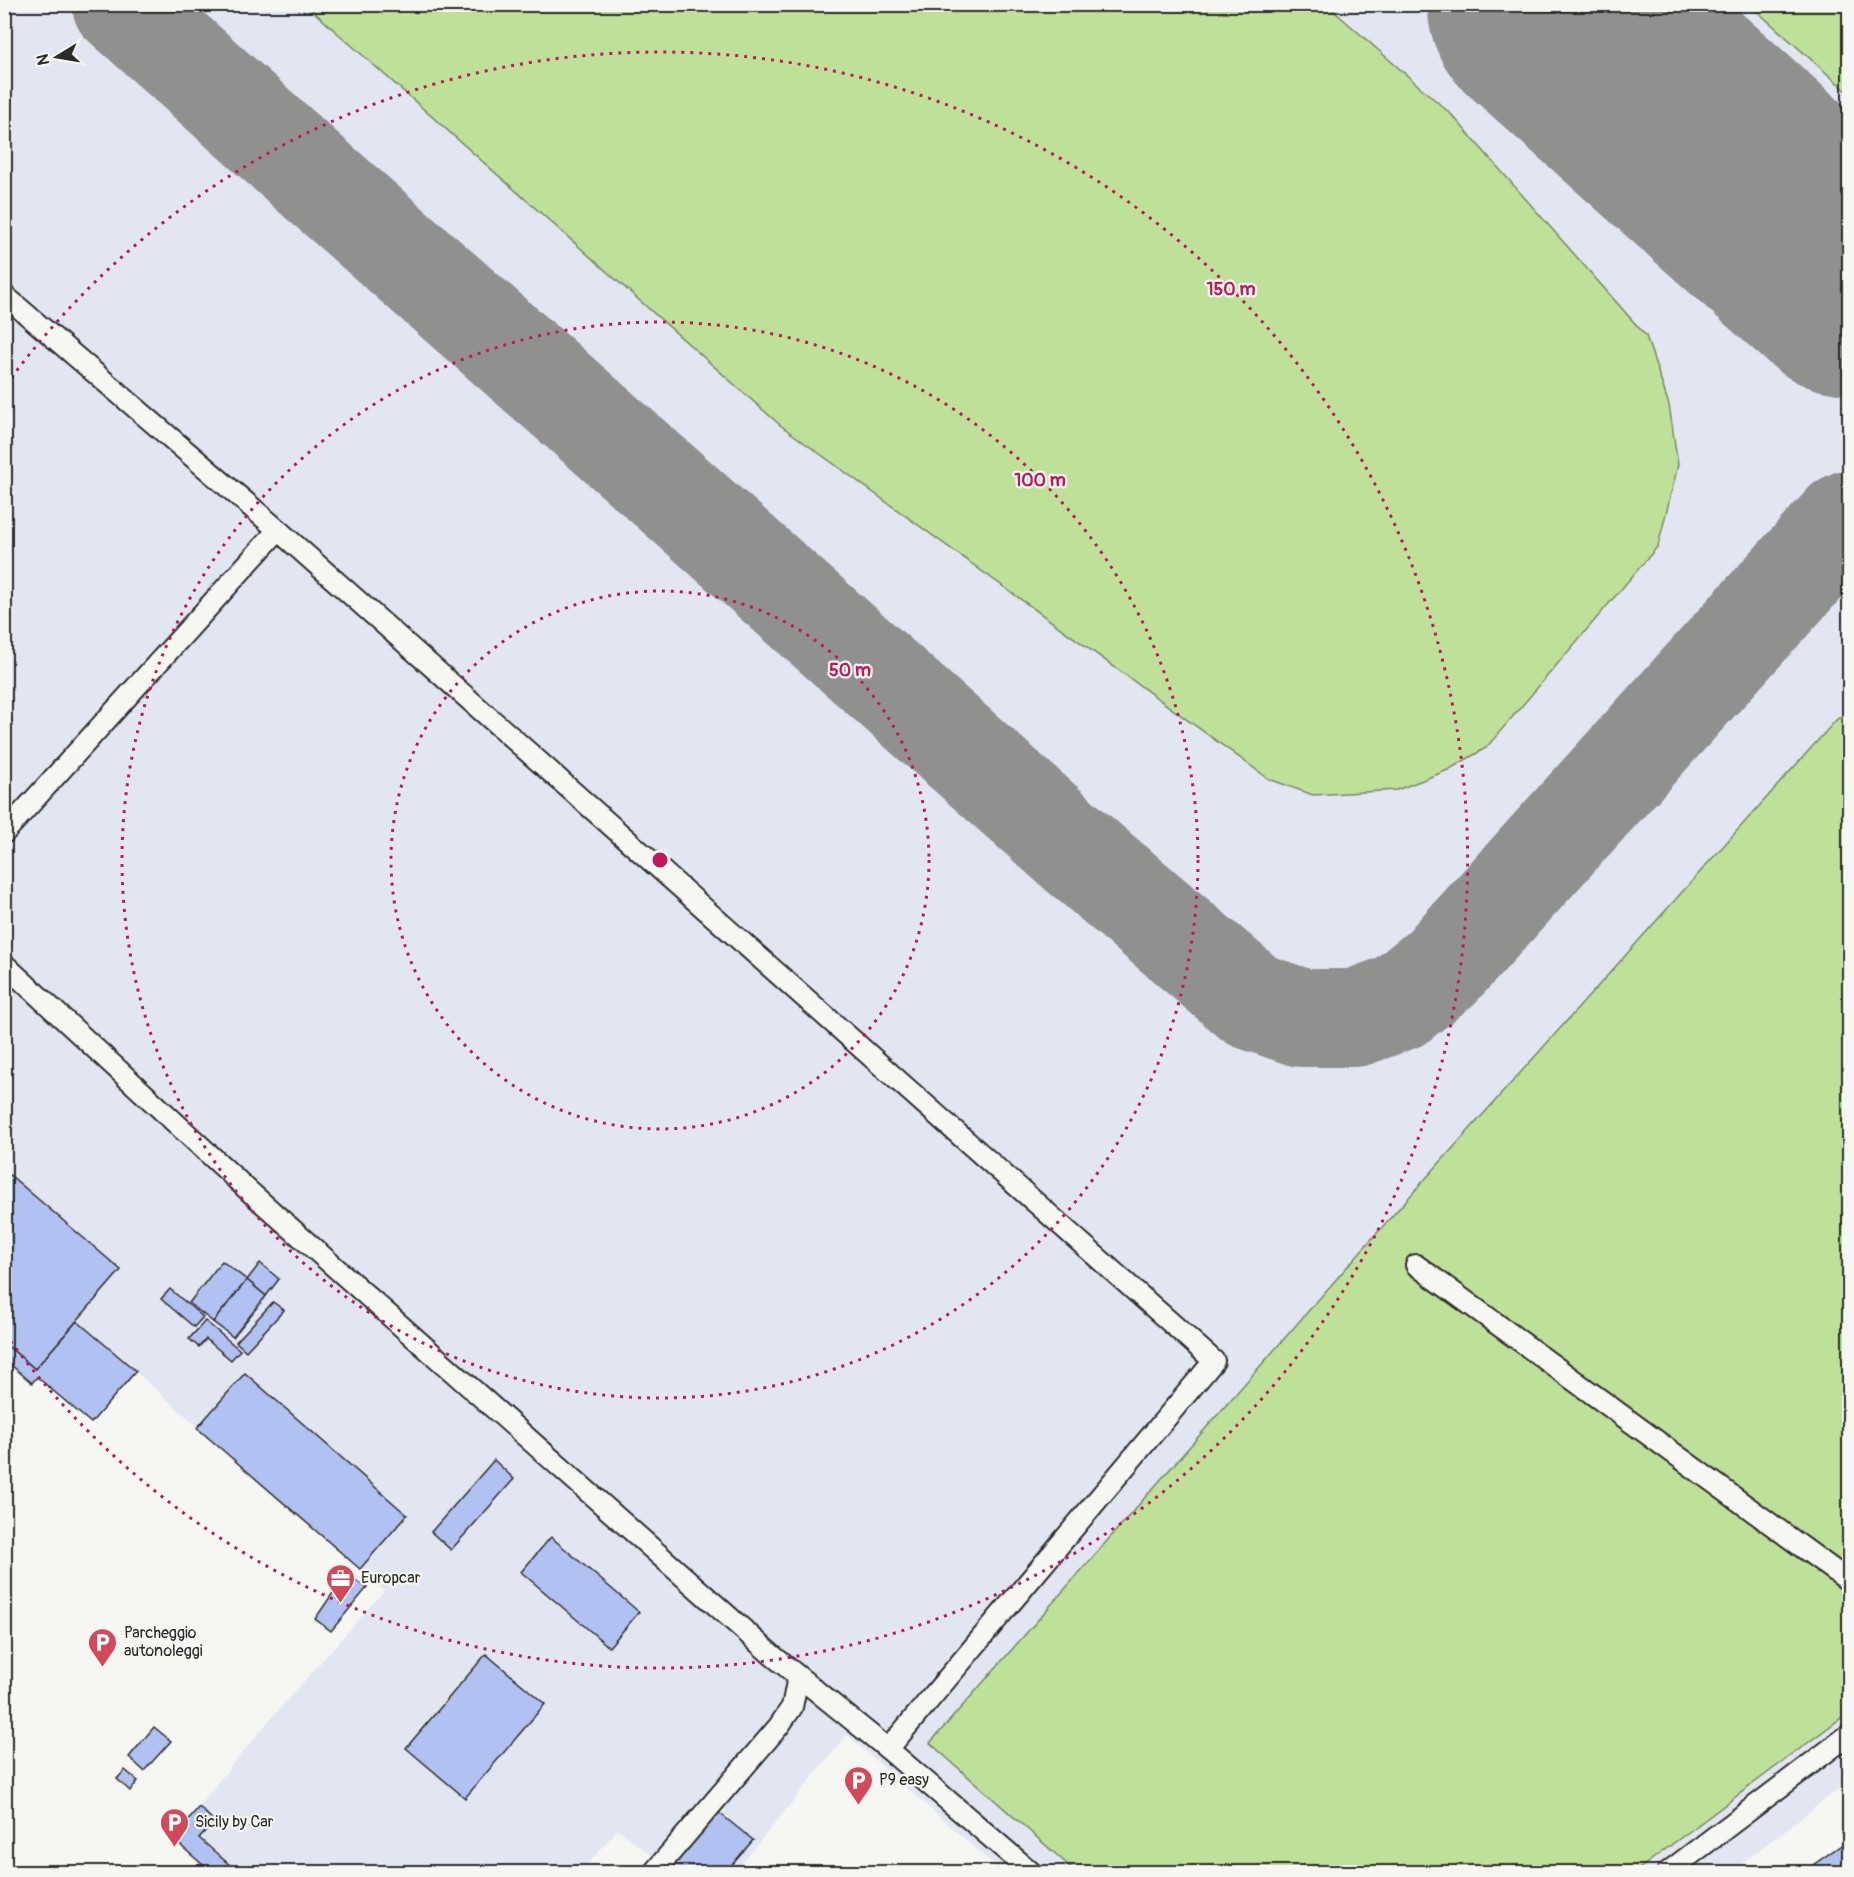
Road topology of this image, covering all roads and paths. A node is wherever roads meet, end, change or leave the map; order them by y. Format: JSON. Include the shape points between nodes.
{"nodes":[{"id":1,"x":4,"y":295,"type":"edge"},
{"id":2,"x":278,"y":530,"type":"junction"},
{"id":3,"x":4,"y":833,"type":"edge"},
{"id":4,"x":4,"y":964,"type":"edge"},
{"id":5,"x":1416,"y":1264,"type":"dead end"},
{"id":6,"x":1850,"y":1582,"type":"edge"},
{"id":7,"x":798,"y":1677,"type":"junction"},
{"id":8,"x":1850,"y":1734,"type":"edge"},
{"id":9,"x":888,"y":1749,"type":"junction"},
{"id":10,"x":654,"y":1872,"type":"edge"},
{"id":11,"x":1031,"y":1872,"type":"edge"},
{"id":12,"x":1668,"y":1872,"type":"edge"}],
"edges":[{"from":1,"to":2,"type":"lane"},
{"from":2,"to":3,"type":"lane"},
{"from":2,"to":9,"type":"lane","via":[[1214,1361]]},
{"from":4,"to":7,"type":"lane","via":[[249,1191]]},
{"from":5,"to":6,"type":"lane"},
{"from":7,"to":9,"type":"lane"},
{"from":7,"to":10,"type":"lane","via":[[792,1707],[779,1726]]},
{"from":8,"to":12,"type":"lane"},
{"from":9,"to":11,"type":"lane"}]}
